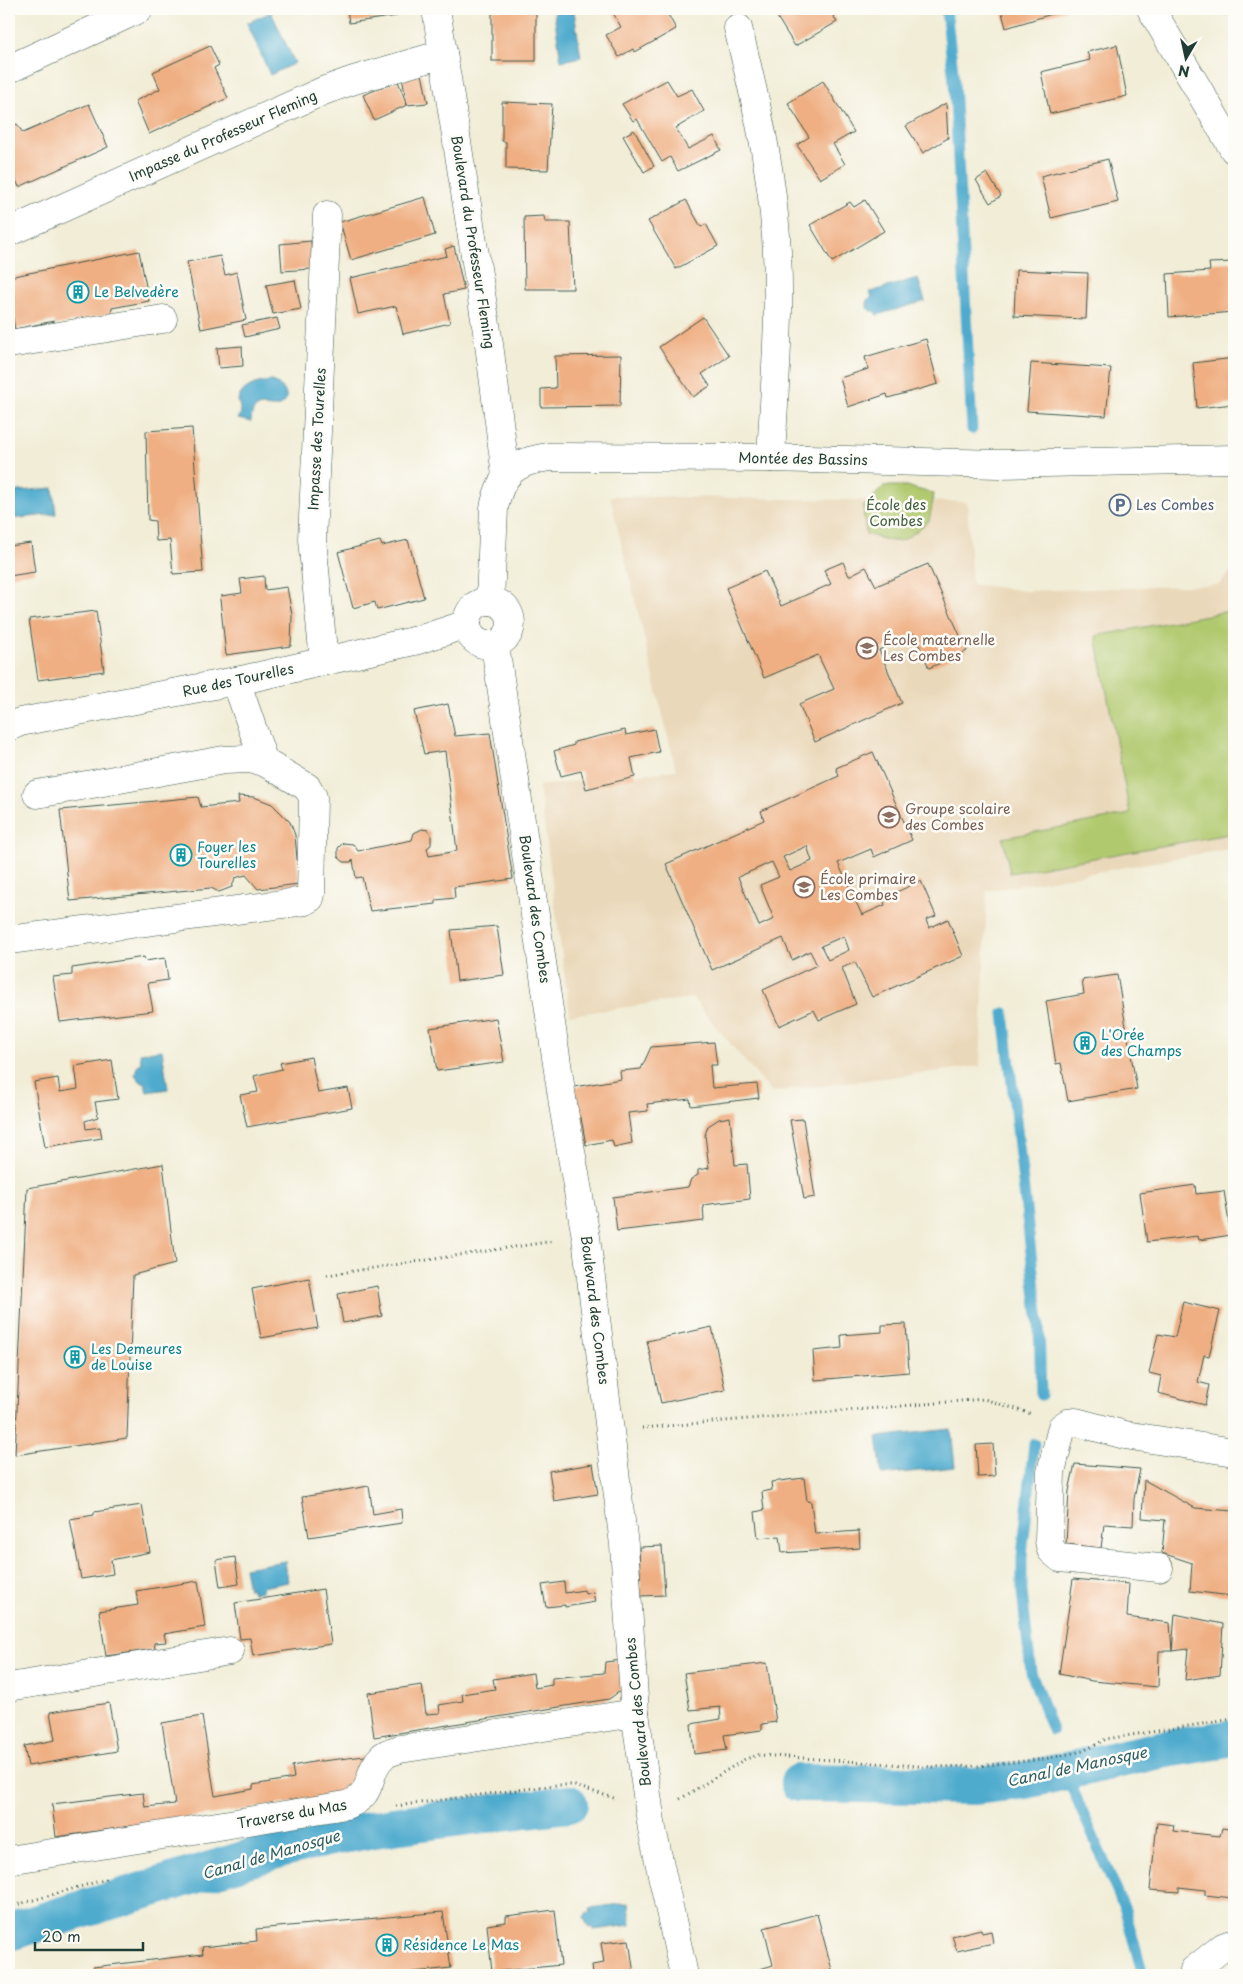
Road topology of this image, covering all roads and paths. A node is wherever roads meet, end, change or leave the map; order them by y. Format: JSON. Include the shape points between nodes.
{"nodes":[{"id":1,"x":139,"y":9,"type":"edge"},
{"id":2,"x":436,"y":9,"type":"edge"},
{"id":3,"x":1152,"y":9,"type":"edge"},
{"id":4,"x":738,"y":28,"type":"dead end"},
{"id":5,"x":443,"y":54,"type":"junction"},
{"id":6,"x":9,"y":69,"type":"edge"},
{"id":7,"x":1234,"y":150,"type":"edge"},
{"id":8,"x":327,"y":215,"type":"dead end"},
{"id":9,"x":9,"y":232,"type":"edge"},
{"id":10,"x":163,"y":319,"type":"dead end"},
{"id":11,"x":9,"y":344,"type":"edge"},
{"id":12,"x":771,"y":458,"type":"junction"},
{"id":13,"x":1234,"y":458,"type":"edge"},
{"id":14,"x":506,"y":476,"type":"junction"},
{"id":15,"x":490,"y":601,"type":"junction"},
{"id":16,"x":467,"y":624,"type":"junction"},
{"id":17,"x":495,"y":645,"type":"junction"},
{"id":18,"x":324,"y":661,"type":"junction"},
{"id":19,"x":236,"y":681,"type":"junction"},
{"id":20,"x":10,"y":729,"type":"edge"},
{"id":21,"x":264,"y":762,"type":"junction"},
{"id":22,"x":37,"y":794,"type":"dead end"},
{"id":23,"x":9,"y":940,"type":"edge"},
{"id":24,"x":586,"y":1237,"type":"junction"},
{"id":25,"x":328,"y":1275,"type":"dead end"},
{"id":26,"x":1062,"y":1428,"type":"junction"},
{"id":27,"x":610,"y":1431,"type":"junction"},
{"id":28,"x":1234,"y":1452,"type":"edge"},
{"id":29,"x":1159,"y":1568,"type":"dead end"},
{"id":30,"x":230,"y":1651,"type":"dead end"},
{"id":31,"x":9,"y":1687,"type":"edge"},
{"id":32,"x":635,"y":1713,"type":"junction"},
{"id":33,"x":1234,"y":1719,"type":"edge"},
{"id":34,"x":651,"y":1818,"type":"junction"},
{"id":35,"x":9,"y":1860,"type":"edge"},
{"id":36,"x":1234,"y":1943,"type":"edge"},
{"id":37,"x":1194,"y":1970,"type":"dead end"},
{"id":38,"x":684,"y":1975,"type":"edge"}],
"edges":[{"from":1,"to":6,"type":"street"},
{"from":2,"to":5,"type":"street","name":"Boulevard du Professeur Fleming"},
{"from":3,"to":7,"type":"street"},
{"from":4,"to":12,"type":"street","via":[[764,139],[774,214],[778,320]]},
{"from":5,"to":9,"type":"street","name":"Impasse du Professeur Fleming","via":[[323,92]]},
{"from":5,"to":14,"type":"street","name":"Boulevard du Professeur Fleming","via":[[489,344]]},
{"from":8,"to":18,"type":"street","name":"Impasse des Tourelles","via":[[312,539]]},
{"from":10,"to":11,"type":"street"},
{"from":12,"to":13,"type":"street","name":"Montée des Bassins","via":[[999,464]]},
{"from":12,"to":14,"type":"street","name":"Montée des Bassins","via":[[550,457],[524,462]]},
{"from":14,"to":15,"type":"street","via":[[494,508]]},
{"from":15,"to":16,"type":"street","via":[[471,610]]},
{"from":15,"to":17,"type":"street","via":[[503,606],[511,617],[510,631],[502,642]]},
{"from":16,"to":17,"type":"street","via":[[471,637],[476,641]]},
{"from":16,"to":18,"type":"street","name":"Rue des Tourelles","via":[[418,640]]},
{"from":17,"to":24,"type":"street","name":"Boulevard des Combes","via":[[564,1111]]},
{"from":18,"to":19,"type":"street","name":"Rue des Tourelles"},
{"from":19,"to":20,"type":"street","name":"Rue des Tourelles","via":[[20,722]]},
{"from":19,"to":21,"type":"street"},
{"from":21,"to":22,"type":"street","via":[[224,760]]},
{"from":21,"to":23,"type":"street","via":[[307,787],[314,797],[310,898]]},
{"from":24,"to":25,"type":"path"},
{"from":24,"to":27,"type":"street","name":"Boulevard des Combes"},
{"from":26,"to":27,"type":"path","via":[[1031,1413],[984,1399]]},
{"from":26,"to":28,"type":"street","via":[[1076,1422],[1124,1436]]},
{"from":26,"to":29,"type":"street","via":[[1050,1472],[1050,1550],[1060,1558]]},
{"from":27,"to":32,"type":"street","name":"Boulevard des Combes","via":[[624,1545]]},
{"from":30,"to":31,"type":"street"},
{"from":32,"to":34,"type":"street","name":"Boulevard des Combes"},
{"from":32,"to":35,"type":"street","name":"Traverse du Mas","via":[[387,1753],[376,1766],[367,1791],[356,1802],[346,1805]]},
{"from":33,"to":34,"type":"path","via":[[1106,1739],[1083,1751],[1044,1759],[978,1766],[933,1767],[759,1755],[745,1759]]},
{"from":34,"to":38,"type":"street","name":"Boulevard des Combes"},
{"from":36,"to":37,"type":"street","via":[[1223,1947]]}]}
